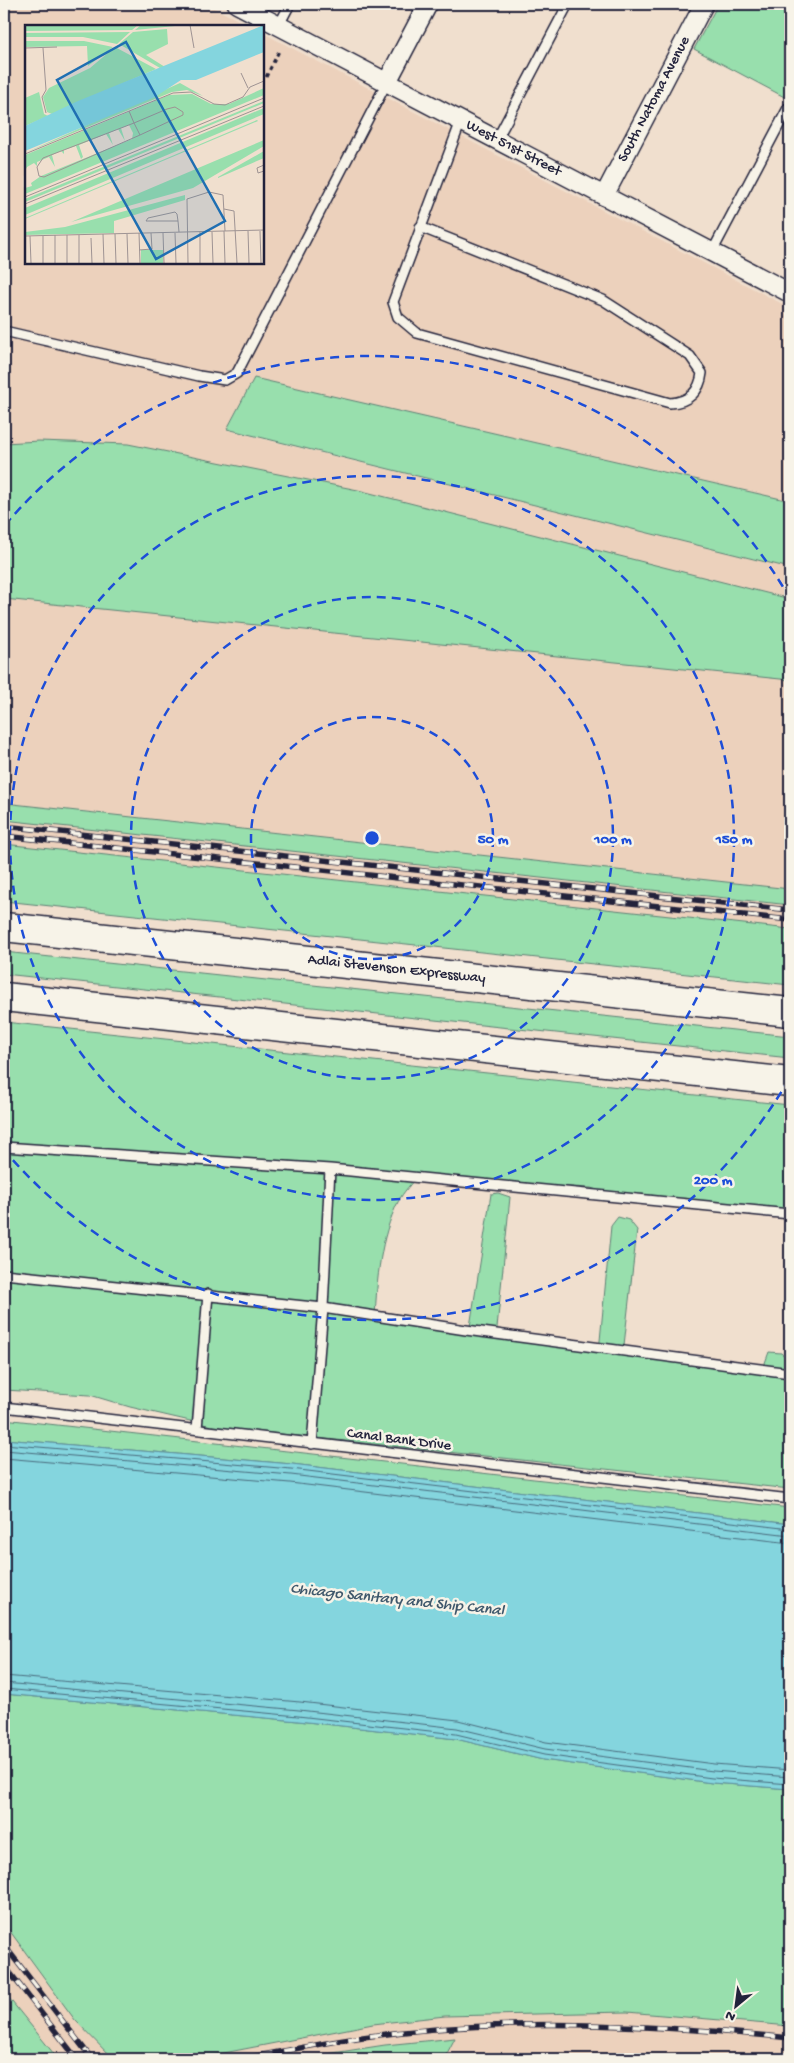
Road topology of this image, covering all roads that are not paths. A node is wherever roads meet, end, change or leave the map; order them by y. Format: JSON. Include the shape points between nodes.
{"nodes":[{"id":1,"x":238,"y":4,"type":"edge"},
{"id":2,"x":290,"y":4,"type":"edge"},
{"id":3,"x":428,"y":4,"type":"edge"},
{"id":4,"x":568,"y":4,"type":"edge"},
{"id":5,"x":704,"y":4,"type":"edge"},
{"id":6,"x":279,"y":25,"type":"junction"},
{"id":7,"x":387,"y":82,"type":"junction"},
{"id":8,"x":790,"y":109,"type":"edge"},
{"id":9,"x":461,"y":121,"type":"junction"},
{"id":10,"x":496,"y":139,"type":"junction"},
{"id":11,"x":604,"y":196,"type":"junction"},
{"id":12,"x":420,"y":227,"type":"junction"},
{"id":13,"x":712,"y":252,"type":"junction"},
{"id":14,"x":790,"y":293,"type":"edge"},
{"id":15,"x":4,"y":331,"type":"edge"},
{"id":16,"x":4,"y":927,"type":"edge"},
{"id":17,"x":4,"y":997,"type":"edge"},
{"id":18,"x":790,"y":1012,"type":"edge"},
{"id":19,"x":790,"y":1082,"type":"edge"},
{"id":20,"x":4,"y":1147,"type":"edge"},
{"id":21,"x":330,"y":1169,"type":"junction"},
{"id":22,"x":790,"y":1214,"type":"edge"},
{"id":23,"x":4,"y":1274,"type":"edge"},
{"id":24,"x":208,"y":1294,"type":"junction"},
{"id":25,"x":323,"y":1308,"type":"junction"},
{"id":26,"x":790,"y":1373,"type":"edge"},
{"id":27,"x":4,"y":1407,"type":"edge"},
{"id":28,"x":197,"y":1429,"type":"junction"},
{"id":29,"x":312,"y":1444,"type":"junction"},
{"id":30,"x":790,"y":1499,"type":"edge"}],
"edges":[{"from":1,"to":6,"type":"street","name":"West 51st Street"},
{"from":2,"to":6,"type":"lane"},
{"from":3,"to":7,"type":"street"},
{"from":4,"to":10,"type":"lane"},
{"from":5,"to":11,"type":"street","name":"South Natoma Avenue"},
{"from":6,"to":7,"type":"street","name":"West 51st Street"},
{"from":7,"to":9,"type":"street","name":"West 51st Street"},
{"from":7,"to":15,"type":"lane","via":[[236,373],[225,380],[199,376]]},
{"from":8,"to":13,"type":"lane"},
{"from":9,"to":10,"type":"street","name":"West 51st Street"},
{"from":9,"to":12,"type":"lane"},
{"from":10,"to":11,"type":"street","name":"West 51st Street"},
{"from":11,"to":13,"type":"street","name":"West 51st Street"},
{"from":12,"to":12,"type":"lane","via":[[393,302],[398,317],[417,334],[670,403],[680,403],[696,392],[702,373],[690,356],[603,300]]},
{"from":13,"to":14,"type":"street","name":"West 51st Street"},
{"from":16,"to":18,"type":"highway","name":"Adlai Stevenson Expressway"},
{"from":17,"to":19,"type":"highway"},
{"from":20,"to":21,"type":"lane"},
{"from":21,"to":22,"type":"lane"},
{"from":21,"to":25,"type":"lane"},
{"from":23,"to":24,"type":"lane"},
{"from":24,"to":25,"type":"lane"},
{"from":24,"to":28,"type":"lane"},
{"from":25,"to":26,"type":"lane"},
{"from":25,"to":29,"type":"lane"},
{"from":27,"to":28,"type":"lane","name":"Canal Bank Drive"},
{"from":28,"to":29,"type":"lane","name":"Canal Bank Drive"},
{"from":29,"to":30,"type":"lane","name":"Canal Bank Drive"}]}
